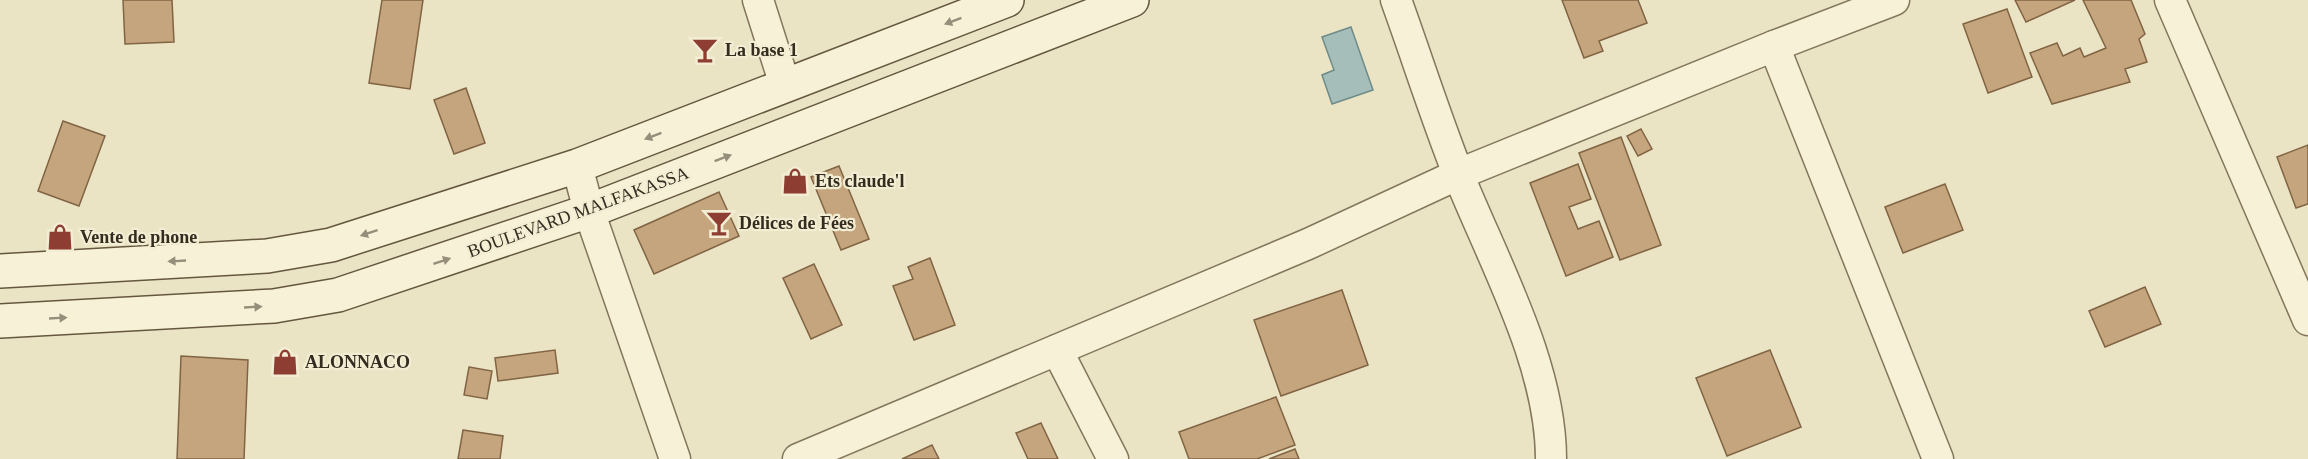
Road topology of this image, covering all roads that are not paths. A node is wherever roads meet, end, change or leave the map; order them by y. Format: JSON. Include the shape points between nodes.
{"nodes":[{"id":1,"x":758,"y":0,"type":"edge"},
{"id":2,"x":1007,"y":0,"type":"edge"},
{"id":3,"x":1132,"y":0,"type":"edge"},
{"id":4,"x":1396,"y":0,"type":"edge"},
{"id":5,"x":1894,"y":0,"type":"edge"},
{"id":6,"x":2170,"y":0,"type":"edge"},
{"id":7,"x":1774,"y":46,"type":"junction"},
{"id":8,"x":785,"y":84,"type":"junction"},
{"id":9,"x":577,"y":166,"type":"junction"},
{"id":10,"x":1459,"y":174,"type":"junction"},
{"id":11,"x":589,"y":210,"type":"junction"},
{"id":12,"x":2299,"y":270,"type":"edge"},
{"id":13,"x":0,"y":271,"type":"edge"},
{"id":14,"x":2308,"y":320,"type":"edge"},
{"id":15,"x":0,"y":321,"type":"edge"},
{"id":16,"x":1057,"y":350,"type":"junction"},
{"id":17,"x":675,"y":459,"type":"edge"},
{"id":18,"x":798,"y":459,"type":"edge"},
{"id":19,"x":1113,"y":459,"type":"edge"},
{"id":20,"x":1551,"y":459,"type":"edge"},
{"id":21,"x":1938,"y":459,"type":"edge"}],
"edges":[{"from":1,"to":8,"type":"street"},
{"from":2,"to":8,"type":"main road","one_way":true},
{"from":11,"to":3,"type":"main road","name":"BOULEVARD MALFAKASSA","one_way":true},
{"from":4,"to":10,"type":"street"},
{"from":5,"to":7,"type":"street"},
{"from":6,"to":12,"type":"street"},
{"from":7,"to":10,"type":"street"},
{"from":7,"to":21,"type":"street"},
{"from":8,"to":9,"type":"main road","one_way":true},
{"from":9,"to":11,"type":"street"},
{"from":9,"to":13,"type":"main road","one_way":true,"via":[[331,245],[267,256]]},
{"from":10,"to":16,"type":"street","via":[[1308,244]]},
{"from":10,"to":20,"type":"street","via":[[1533,353],[1551,435]]},
{"from":15,"to":11,"type":"main road","name":"BOULEVARD MALFAKASSA","one_way":true,"via":[[274,306],[338,295]]},
{"from":11,"to":17,"type":"street"},
{"from":12,"to":14,"type":"street"},
{"from":16,"to":18,"type":"street"},
{"from":16,"to":19,"type":"street"}]}
